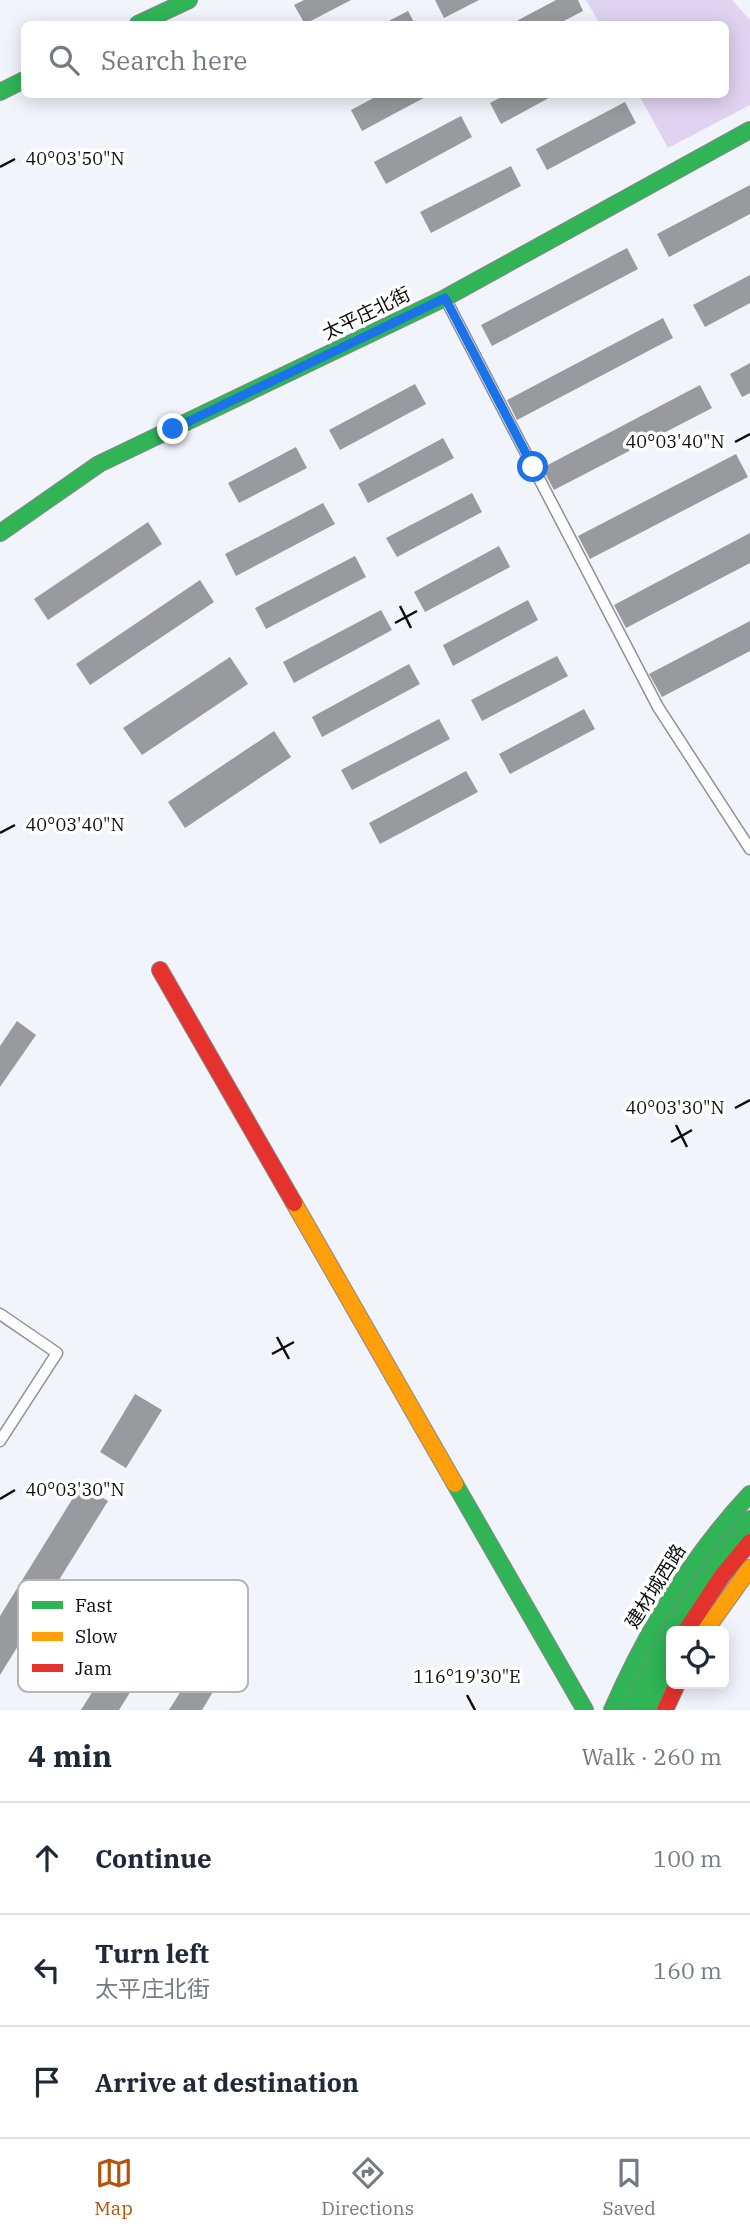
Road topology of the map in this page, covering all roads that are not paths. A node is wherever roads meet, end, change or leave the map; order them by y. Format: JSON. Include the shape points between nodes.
{"nodes":[{"id":1,"x":189,"y":0,"type":"edge"},
{"id":2,"x":144,"y":21,"type":"edge"},
{"id":3,"x":21,"y":82,"type":"edge"},
{"id":4,"x":0,"y":92,"type":"edge"},
{"id":5,"x":750,"y":130,"type":"edge"},
{"id":6,"x":445,"y":298,"type":"junction"},
{"id":7,"x":0,"y":533,"type":"edge"},
{"id":8,"x":750,"y":849,"type":"edge"},
{"id":9,"x":160,"y":970,"type":"dead end"},
{"id":10,"x":0,"y":1314,"type":"edge"},
{"id":11,"x":0,"y":1441,"type":"edge"},
{"id":12,"x":750,"y":1494,"type":"edge"},
{"id":13,"x":750,"y":1519,"type":"edge"},
{"id":14,"x":750,"y":1542,"type":"edge"},
{"id":15,"x":750,"y":1568,"type":"edge"},
{"id":16,"x":689,"y":1626,"type":"edge"},
{"id":17,"x":709,"y":1626,"type":"edge"},
{"id":18,"x":666,"y":1669,"type":"edge"},
{"id":19,"x":675,"y":1689,"type":"edge"},
{"id":20,"x":585,"y":1710,"type":"edge"},
{"id":21,"x":611,"y":1710,"type":"edge"},
{"id":22,"x":630,"y":1710,"type":"edge"},
{"id":23,"x":647,"y":1710,"type":"edge"},
{"id":24,"x":665,"y":1710,"type":"edge"}],
"edges":[{"from":1,"to":2,"type":"street"},
{"from":3,"to":4,"type":"street"},
{"from":5,"to":6,"type":"street","name":"太平庄北街"},
{"from":6,"to":7,"type":"street","name":"太平庄北街","via":[[99,464]]},
{"from":6,"to":8,"type":"street","via":[[658,707]]},
{"from":9,"to":20,"type":"street"},
{"from":10,"to":11,"type":"street","via":[[57,1353]]},
{"from":12,"to":21,"type":"street","name":"建材城西路","via":[[679,1582]]},
{"from":13,"to":22,"type":"street","name":"建材城西路","via":[[685,1603]]},
{"from":14,"to":16,"type":"street"},
{"from":15,"to":17,"type":"street"},
{"from":18,"to":23,"type":"street"},
{"from":19,"to":24,"type":"street"}]}
